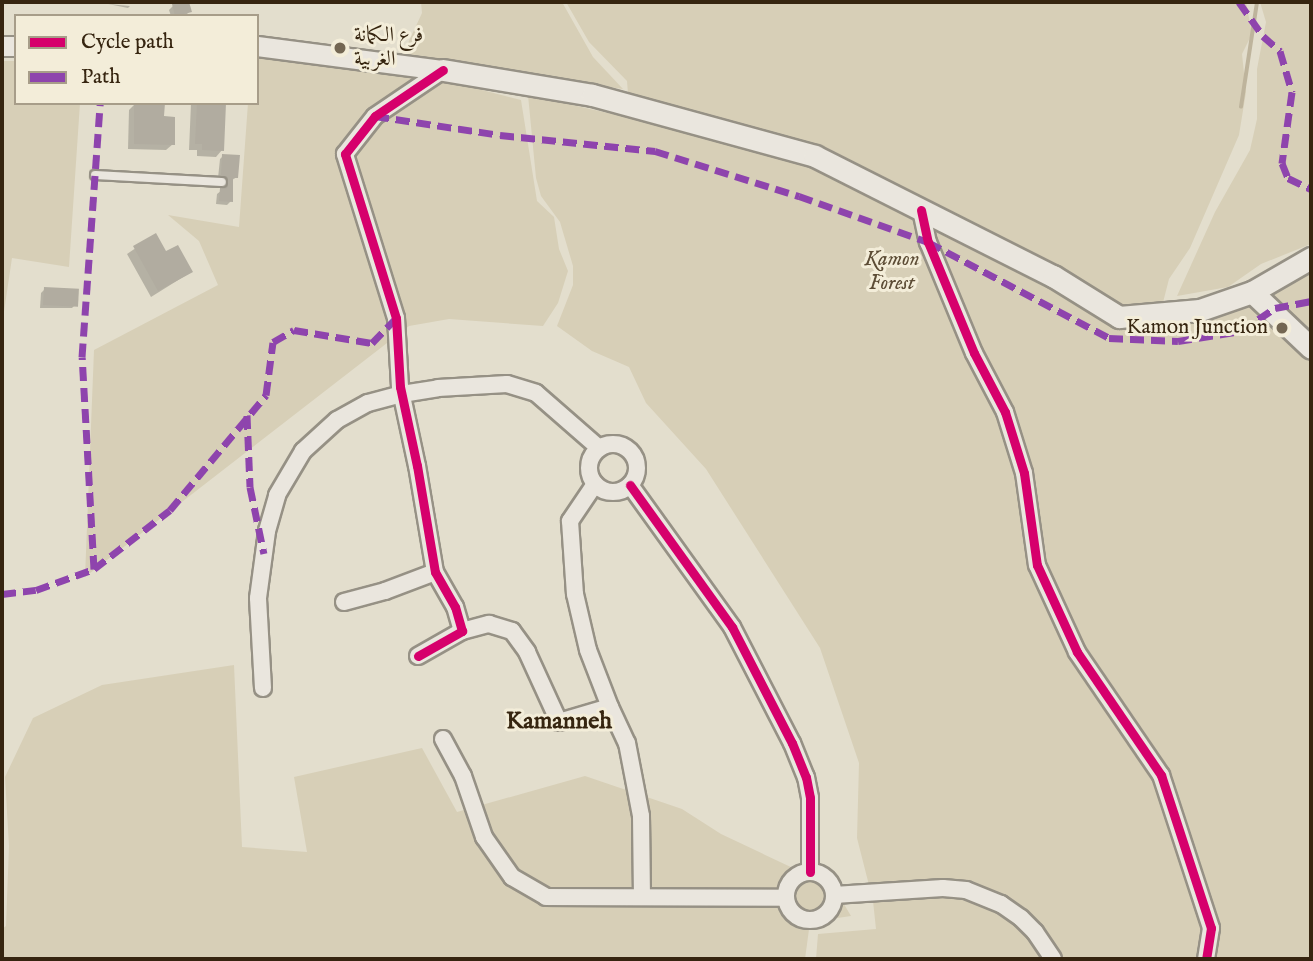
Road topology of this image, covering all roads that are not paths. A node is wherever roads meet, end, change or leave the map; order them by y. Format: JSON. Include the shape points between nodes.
{"nodes":[{"id":1,"x":259,"y":46,"type":"edge"},
{"id":2,"x":443,"y":71,"type":"junction"},
{"id":3,"x":95,"y":175,"type":"dead end"},
{"id":4,"x":222,"y":182,"type":"dead end"},
{"id":5,"x":921,"y":210,"type":"junction"},
{"id":6,"x":1311,"y":258,"type":"edge"},
{"id":7,"x":1252,"y":292,"type":"junction"},
{"id":8,"x":1311,"y":348,"type":"edge"},
{"id":9,"x":402,"y":394,"type":"junction"},
{"id":10,"x":599,"y":448,"type":"junction"},
{"id":11,"x":595,"y":484,"type":"junction"},
{"id":12,"x":630,"y":485,"type":"junction"},
{"id":13,"x":435,"y":572,"type":"junction"},
{"id":14,"x":344,"y":602,"type":"dead end"},
{"id":15,"x":462,"y":631,"type":"junction"},
{"id":16,"x":418,"y":656,"type":"dead end"},
{"id":17,"x":263,"y":688,"type":"dead end"},
{"id":18,"x":610,"y":707,"type":"junction"},
{"id":19,"x":443,"y":739,"type":"dead end"},
{"id":20,"x":810,"y":872,"type":"junction"},
{"id":21,"x":834,"y":895,"type":"junction"},
{"id":22,"x":642,"y":897,"type":"junction"},
{"id":23,"x":785,"y":898,"type":"junction"},
{"id":24,"x":1053,"y":959,"type":"edge"},
{"id":25,"x":1206,"y":959,"type":"edge"}],
"edges":[{"from":1,"to":2,"type":"street"},
{"from":2,"to":5,"type":"main road","via":[[592,95],[815,156]]},
{"from":2,"to":9,"type":"street","via":[[375,116],[345,154],[396,318]]},
{"from":3,"to":4,"type":"lane"},
{"from":5,"to":7,"type":"main road","via":[[1052,276],[1119,317],[1200,310]]},
{"from":5,"to":25,"type":"street","via":[[928,242],[1005,412],[1024,473],[1037,565],[1077,652],[1161,775],[1211,928]]},
{"from":6,"to":7,"type":"main road"},
{"from":7,"to":8,"type":"main road"},
{"from":9,"to":10,"type":"street","via":[[507,384],[536,394]]},
{"from":9,"to":13,"type":"street"},
{"from":9,"to":17,"type":"street","via":[[368,403],[337,419],[303,452],[277,495],[258,598]]},
{"from":10,"to":11,"type":"street","via":[[590,461]]},
{"from":10,"to":12,"type":"street","via":[[614,443],[629,449],[638,471]]},
{"from":11,"to":12,"type":"street","via":[[609,492]]},
{"from":11,"to":18,"type":"street","via":[[570,521],[574,582],[588,650]]},
{"from":12,"to":20,"type":"street","via":[[732,627],[792,743],[810,798]]},
{"from":13,"to":14,"type":"street"},
{"from":13,"to":15,"type":"street","via":[[455,607]]},
{"from":15,"to":16,"type":"street"},
{"from":15,"to":18,"type":"street","via":[[489,624],[512,631],[527,652],[559,722]]},
{"from":18,"to":22,"type":"street","via":[[627,743],[641,816]]},
{"from":19,"to":22,"type":"street","via":[[463,776],[484,837],[512,877],[546,897]]},
{"from":20,"to":21,"type":"street","via":[[825,878]]},
{"from":20,"to":23,"type":"street","via":[[789,883]]},
{"from":21,"to":23,"type":"street","via":[[827,913],[813,920],[798,918]]},
{"from":21,"to":24,"type":"street","via":[[966,890],[1021,918]]},
{"from":22,"to":23,"type":"street"}]}
